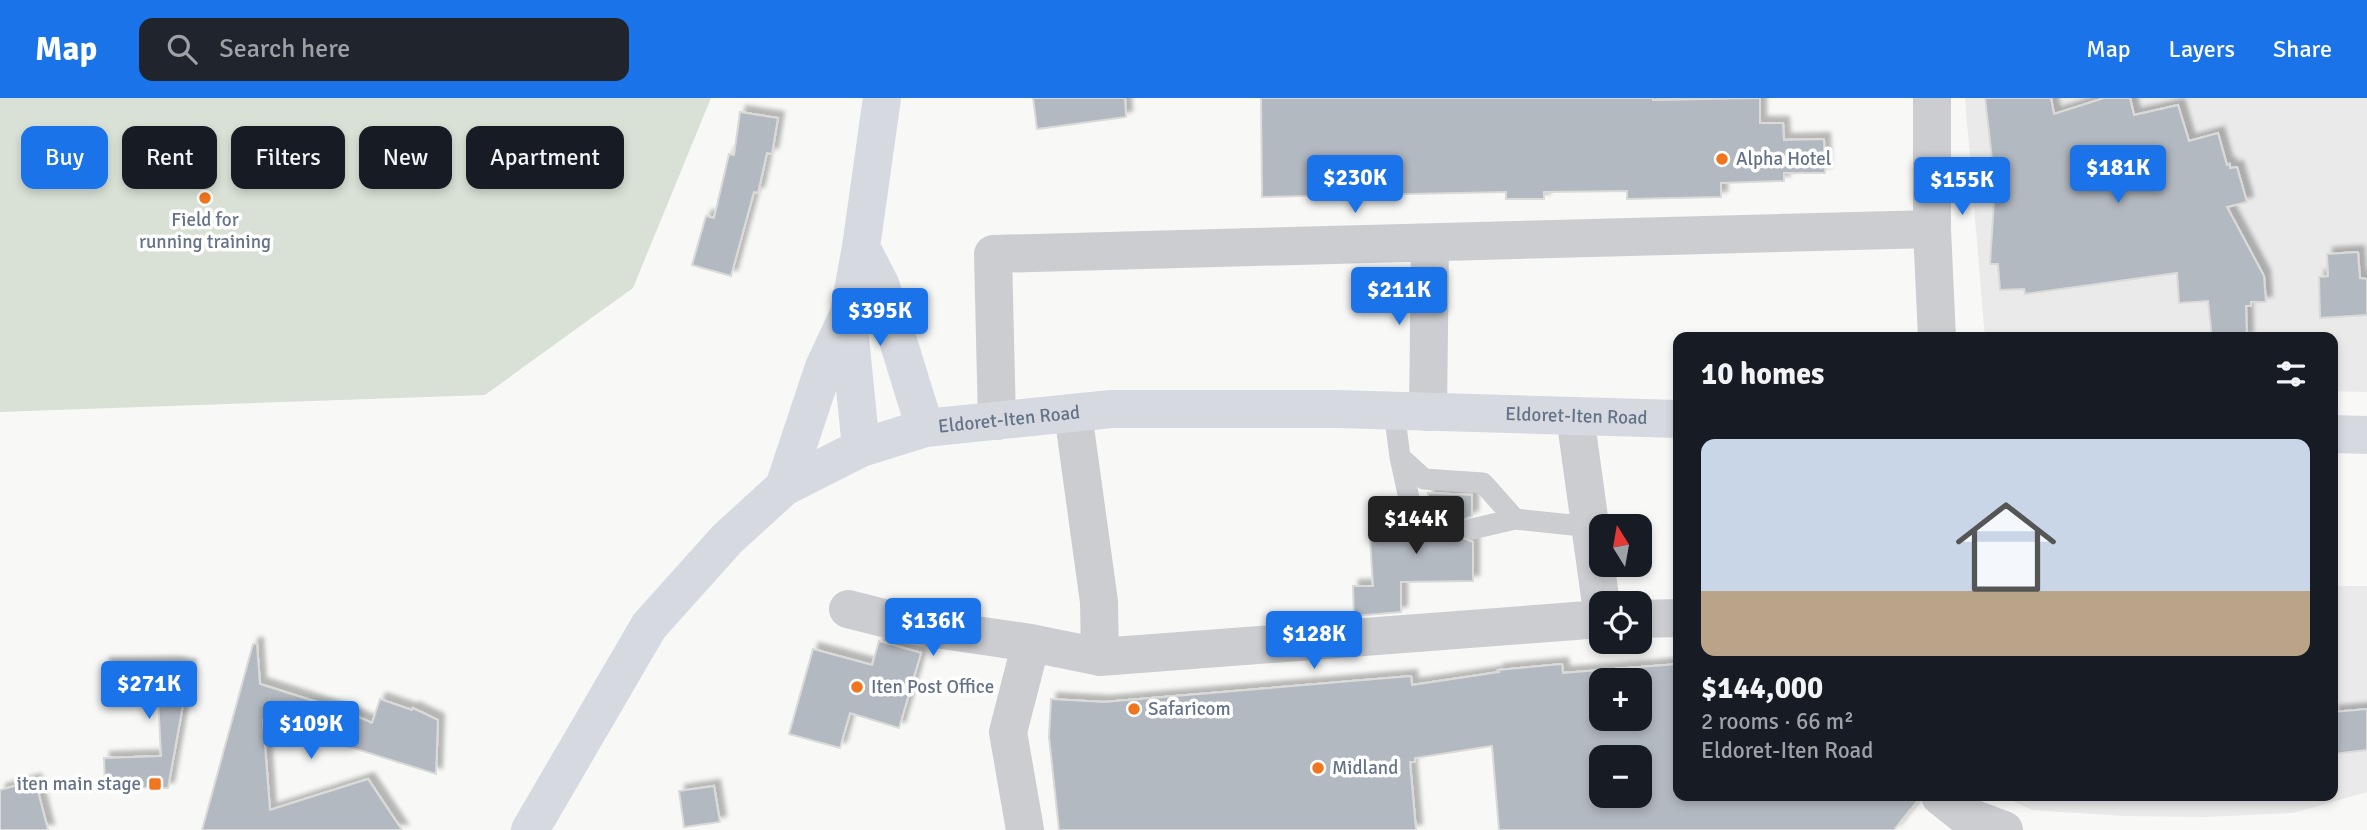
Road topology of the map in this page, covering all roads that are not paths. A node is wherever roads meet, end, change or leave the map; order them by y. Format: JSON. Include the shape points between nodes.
{"nodes":[{"id":1,"x":882,"y":98,"type":"edge"},
{"id":2,"x":1932,"y":98,"type":"edge"},
{"id":3,"x":1932,"y":229,"type":"junction"},
{"id":4,"x":1430,"y":243,"type":"junction"},
{"id":5,"x":861,"y":247,"type":"junction"},
{"id":6,"x":848,"y":318,"type":"junction"},
{"id":7,"x":1937,"y":332,"type":"edge"},
{"id":8,"x":1411,"y":412,"type":"junction"},
{"id":9,"x":1073,"y":413,"type":"junction"},
{"id":10,"x":1575,"y":416,"type":"junction"},
{"id":11,"x":1673,"y":419,"type":"edge"},
{"id":12,"x":997,"y":421,"type":"junction"},
{"id":13,"x":925,"y":428,"type":"junction"},
{"id":14,"x":2338,"y":434,"type":"edge"},
{"id":15,"x":2367,"y":435,"type":"edge"},
{"id":16,"x":861,"y":448,"type":"junction"},
{"id":17,"x":1400,"y":457,"type":"junction"},
{"id":18,"x":785,"y":487,"type":"junction"},
{"id":19,"x":1589,"y":514,"type":"edge"},
{"id":20,"x":1515,"y":519,"type":"junction"},
{"id":21,"x":1589,"y":527,"type":"edge"},
{"id":22,"x":1429,"y":528,"type":"dead end"},
{"id":23,"x":1472,"y":529,"type":"dead end"},
{"id":24,"x":848,"y":609,"type":"dead end"},
{"id":25,"x":1652,"y":618,"type":"edge"},
{"id":26,"x":1673,"y":618,"type":"edge"},
{"id":27,"x":1589,"y":620,"type":"edge"},
{"id":28,"x":1031,"y":643,"type":"junction"},
{"id":29,"x":1100,"y":657,"type":"junction"},
{"id":30,"x":1947,"y":801,"type":"edge"},
{"id":31,"x":530,"y":830,"type":"edge"},
{"id":32,"x":1025,"y":830,"type":"edge"},
{"id":33,"x":2004,"y":830,"type":"edge"}],
"edges":[{"from":1,"to":5,"type":"main road"},
{"from":2,"to":3,"type":"street"},
{"from":3,"to":4,"type":"street"},
{"from":3,"to":7,"type":"street"},
{"from":4,"to":8,"type":"street"},
{"from":4,"to":12,"type":"street","via":[[993,254]]},
{"from":5,"to":6,"type":"main road"},
{"from":5,"to":13,"type":"main road","via":[[881,286]]},
{"from":6,"to":16,"type":"main road"},
{"from":6,"to":18,"type":"main road","via":[[824,367]]},
{"from":8,"to":9,"type":"main road","name":"Eldoret-Iten Road","via":[[1111,409]]},
{"from":8,"to":10,"type":"main road","name":"Eldoret-Iten Road"},
{"from":8,"to":17,"type":"lane"},
{"from":9,"to":12,"type":"main road","name":"Eldoret-Iten Road"},
{"from":9,"to":29,"type":"street","via":[[1099,603]]},
{"from":10,"to":11,"type":"main road","name":"Eldoret-Iten Road"},
{"from":10,"to":19,"type":"street"},
{"from":12,"to":13,"type":"main road","name":"Eldoret-Iten Road"},
{"from":13,"to":16,"type":"main road","name":"Eldoret-Iten Road"},
{"from":14,"to":15,"type":"main road"},
{"from":16,"to":18,"type":"main road","name":"Eldoret-Iten Road"},
{"from":17,"to":20,"type":"lane","via":[[1424,479],[1483,483]]},
{"from":17,"to":22,"type":"lane","via":[[1415,526]]},
{"from":18,"to":31,"type":"main road","name":"Eldoret-Iten Road","via":[[727,539],[649,626]]},
{"from":20,"to":21,"type":"lane"},
{"from":20,"to":23,"type":"lane"},
{"from":24,"to":28,"type":"street"},
{"from":25,"to":26,"type":"street"},
{"from":27,"to":29,"type":"street"},
{"from":28,"to":29,"type":"street"},
{"from":28,"to":32,"type":"street","via":[[1008,732]]},
{"from":30,"to":33,"type":"street","via":[[1965,815]]}]}
